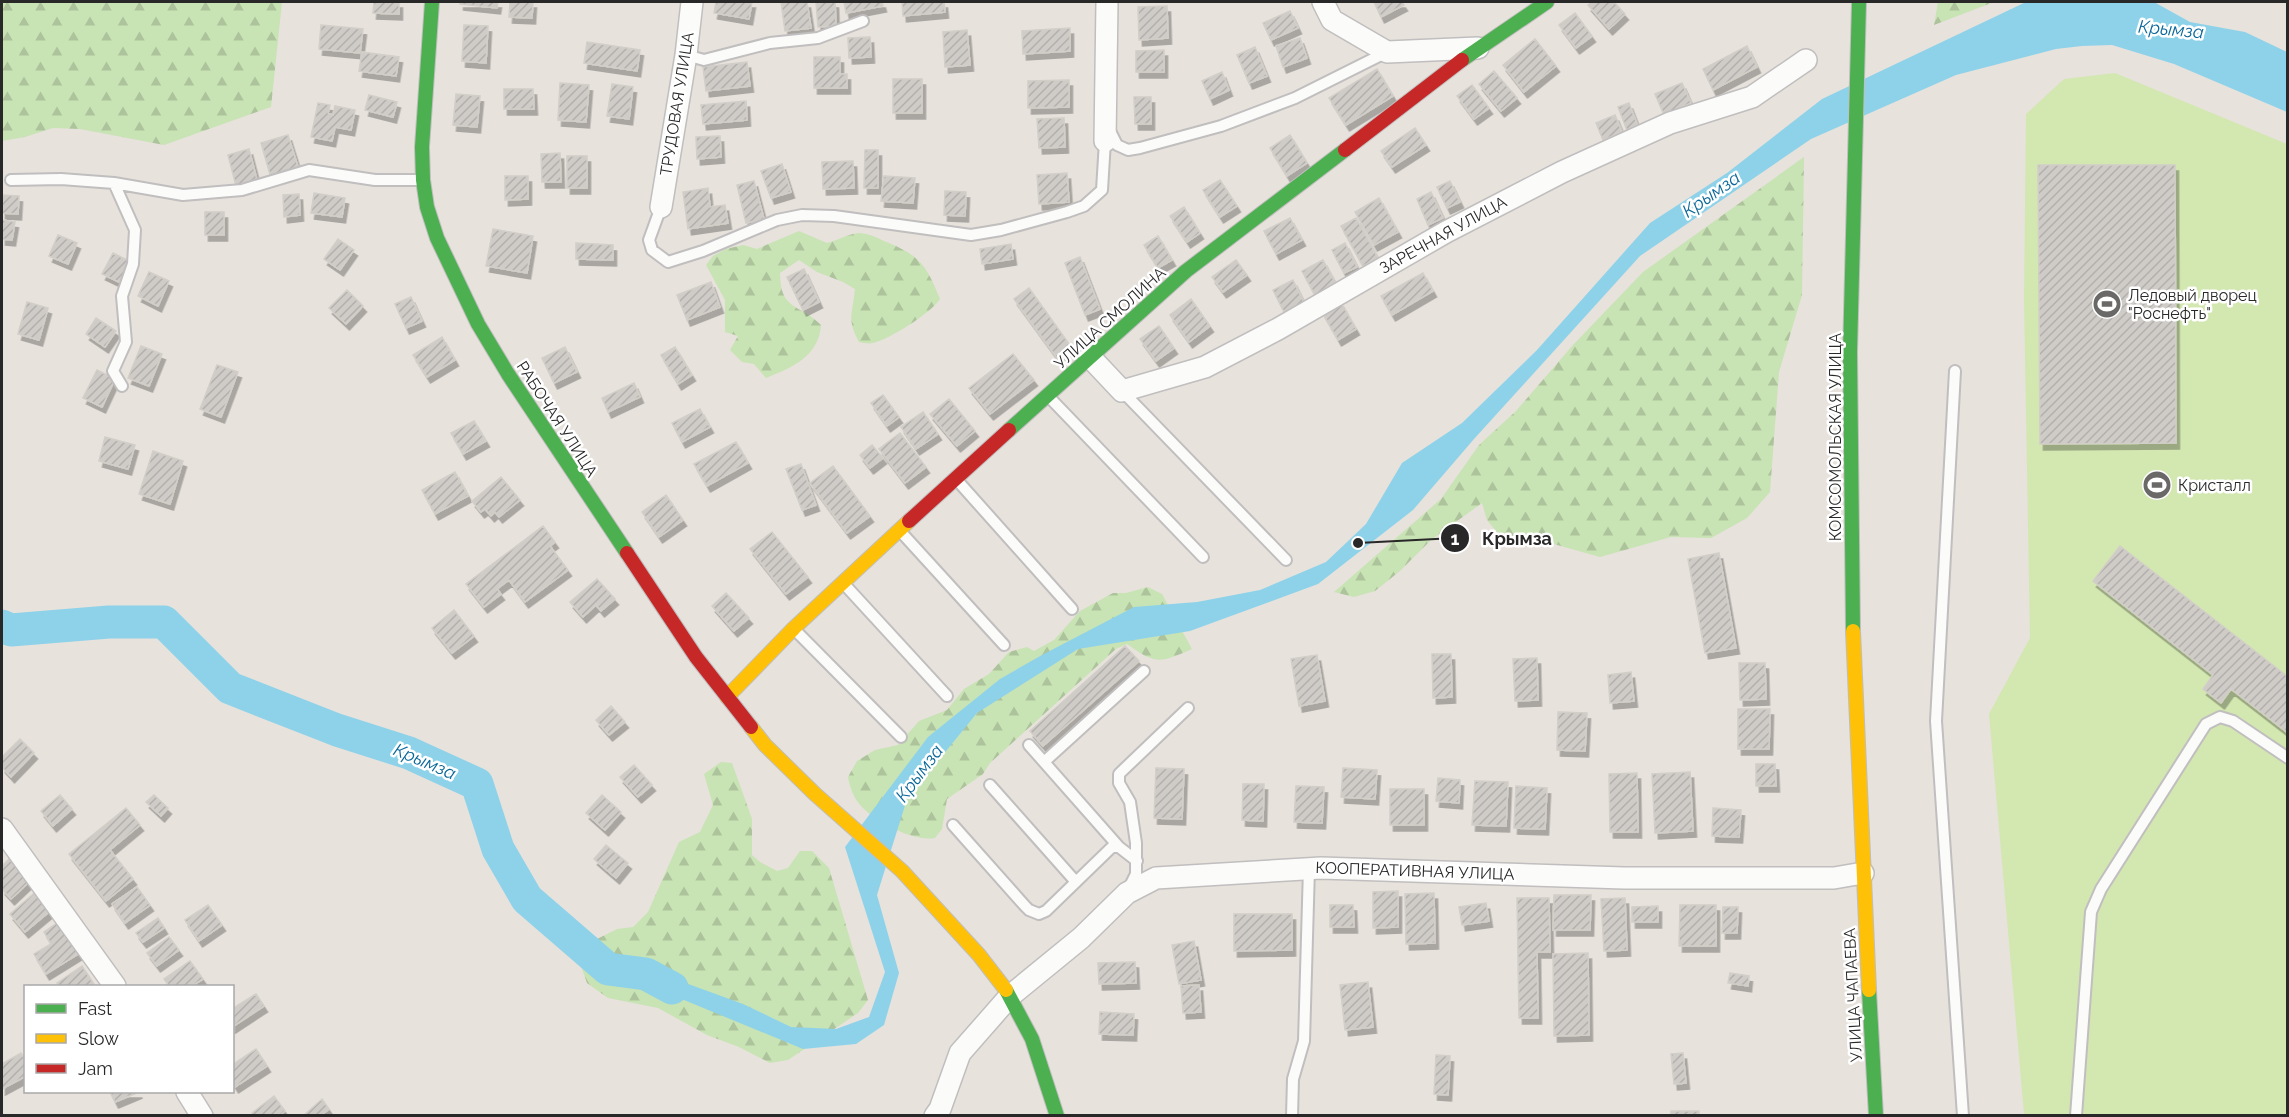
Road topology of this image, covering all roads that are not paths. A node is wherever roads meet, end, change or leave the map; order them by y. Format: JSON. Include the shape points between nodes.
{"nodes":[{"id":1,"x":432,"y":2,"type":"edge"},
{"id":2,"x":692,"y":2,"type":"edge"},
{"id":3,"x":1107,"y":2,"type":"edge"},
{"id":4,"x":1323,"y":2,"type":"edge"},
{"id":5,"x":1547,"y":2,"type":"edge"},
{"id":6,"x":1859,"y":2,"type":"edge"},
{"id":7,"x":863,"y":21,"type":"dead end"},
{"id":8,"x":1478,"y":48,"type":"junction"},
{"id":9,"x":1387,"y":52,"type":"junction"},
{"id":10,"x":686,"y":56,"type":"junction"},
{"id":11,"x":1806,"y":60,"type":"dead end"},
{"id":12,"x":1105,"y":131,"type":"junction"},
{"id":13,"x":11,"y":180,"type":"dead end"},
{"id":14,"x":423,"y":180,"type":"junction"},
{"id":15,"x":114,"y":183,"type":"junction"},
{"id":16,"x":661,"y":207,"type":"joint"},
{"id":17,"x":1090,"y":357,"type":"junction"},
{"id":18,"x":1955,"y":371,"type":"dead end"},
{"id":19,"x":122,"y":386,"type":"dead end"},
{"id":20,"x":1122,"y":391,"type":"junction"},
{"id":21,"x":1048,"y":395,"type":"junction"},
{"id":22,"x":956,"y":478,"type":"junction"},
{"id":23,"x":899,"y":530,"type":"junction"},
{"id":24,"x":1203,"y":557,"type":"dead end"},
{"id":25,"x":1286,"y":560,"type":"dead end"},
{"id":26,"x":843,"y":582,"type":"junction"},
{"id":27,"x":1072,"y":609,"type":"dead end"},
{"id":28,"x":794,"y":628,"type":"junction"},
{"id":29,"x":1004,"y":645,"type":"dead end"},
{"id":30,"x":1144,"y":671,"type":"dead end"},
{"id":31,"x":947,"y":696,"type":"dead end"},
{"id":32,"x":727,"y":697,"type":"junction"},
{"id":33,"x":1188,"y":708,"type":"dead end"},
{"id":34,"x":901,"y":737,"type":"dead end"},
{"id":35,"x":1029,"y":746,"type":"dead end"},
{"id":36,"x":2288,"y":758,"type":"edge"},
{"id":37,"x":1044,"y":762,"type":"junction"},
{"id":38,"x":990,"y":785,"type":"dead end"},
{"id":39,"x":953,"y":825,"type":"dead end"},
{"id":40,"x":2,"y":829,"type":"edge"},
{"id":41,"x":1119,"y":847,"type":"junction"},
{"id":42,"x":1137,"y":861,"type":"junction"},
{"id":43,"x":1309,"y":868,"type":"junction"},
{"id":44,"x":1863,"y":873,"type":"junction"},
{"id":45,"x":1076,"y":882,"type":"junction"},
{"id":46,"x":1126,"y":893,"type":"junction"},
{"id":47,"x":114,"y":985,"type":"edge"},
{"id":48,"x":1010,"y":996,"type":"junction"},
{"id":49,"x":188,"y":1093,"type":"edge"},
{"id":50,"x":202,"y":1116,"type":"edge"},
{"id":51,"x":935,"y":1116,"type":"edge"},
{"id":52,"x":1057,"y":1116,"type":"edge"},
{"id":53,"x":1292,"y":1116,"type":"edge"},
{"id":54,"x":1876,"y":1116,"type":"edge"},
{"id":55,"x":1963,"y":1116,"type":"edge"},
{"id":56,"x":2076,"y":1116,"type":"edge"}],
"edges":[{"from":1,"to":14,"type":"main road","name":"РАБОЧАЯ УЛИЦА"},
{"from":2,"to":10,"type":"street","name":"ТРУДОВАЯ УЛИЦА"},
{"from":3,"to":12,"type":"street"},
{"from":4,"to":9,"type":"street","via":[[1332,20]]},
{"from":5,"to":8,"type":"main road","name":"УЛИЦА СМОЛИНА"},
{"from":6,"to":44,"type":"main road","name":"КОМСОМОЛЬСКАЯ УЛИЦА","via":[[1851,258],[1851,561]]},
{"from":7,"to":10,"type":"lane","via":[[818,38],[770,43],[704,60]]},
{"from":8,"to":9,"type":"street"},
{"from":8,"to":17,"type":"main road","name":"УЛИЦА СМОЛИНА","via":[[1186,271]]},
{"from":9,"to":12,"type":"lane","via":[[1295,98],[1172,141],[1128,150],[1117,145]]},
{"from":10,"to":16,"type":"street","name":"ТРУДОВАЯ УЛИЦА"},
{"from":11,"to":20,"type":"street","name":"ЗАРЕЧНАЯ УЛИЦА","via":[[1752,97],[1670,123],[1551,177],[1446,231],[1278,329],[1204,367]]},
{"from":12,"to":16,"type":"lane","via":[[1102,190],[1084,206],[1001,230],[971,235],[802,215],[777,220],[668,262],[652,250],[650,240]]},
{"from":13,"to":15,"type":"lane"},
{"from":14,"to":15,"type":"lane","via":[[375,180],[309,170],[242,190],[183,195]]},
{"from":14,"to":32,"type":"main road","name":"РАБОЧАЯ УЛИЦА","via":[[437,238],[478,324],[649,588]]},
{"from":15,"to":19,"type":"lane","via":[[135,230],[134,264],[122,296],[126,342],[113,371]]},
{"from":17,"to":20,"type":"street"},
{"from":17,"to":21,"type":"main road","name":"УЛИЦА СМОЛИНА"},
{"from":18,"to":55,"type":"lane","via":[[1936,721]]},
{"from":20,"to":25,"type":"lane"},
{"from":21,"to":22,"type":"main road","name":"УЛИЦА СМОЛИНА"},
{"from":21,"to":24,"type":"lane"},
{"from":22,"to":23,"type":"main road","name":"УЛИЦА СМОЛИНА"},
{"from":22,"to":27,"type":"lane"},
{"from":23,"to":26,"type":"main road","name":"УЛИЦА СМОЛИНА"},
{"from":23,"to":29,"type":"lane"},
{"from":26,"to":28,"type":"main road","name":"УЛИЦА СМОЛИНА"},
{"from":26,"to":31,"type":"lane"},
{"from":28,"to":32,"type":"main road","name":"УЛИЦА СМОЛИНА"},
{"from":28,"to":34,"type":"lane"},
{"from":30,"to":37,"type":"lane"},
{"from":32,"to":48,"type":"main road","name":"РАБОЧАЯ УЛИЦА","via":[[765,745],[902,871],[979,955]]},
{"from":33,"to":42,"type":"lane","via":[[1119,774],[1119,783],[1130,802]]},
{"from":35,"to":37,"type":"lane"},
{"from":36,"to":56,"type":"lane","via":[[2233,721],[2220,717],[2206,724],[2101,889],[2091,912]]},
{"from":37,"to":41,"type":"lane"},
{"from":38,"to":45,"type":"lane"},
{"from":39,"to":45,"type":"lane","via":[[1029,910],[1040,914],[1046,911]]},
{"from":40,"to":47,"type":"street"},
{"from":41,"to":42,"type":"lane"},
{"from":41,"to":45,"type":"lane","via":[[1112,846]]},
{"from":42,"to":46,"type":"lane","via":[[1136,874]]},
{"from":43,"to":44,"type":"street","name":"КООПЕРАТИВНАЯ УЛИЦА","via":[[1624,878],[1834,878]]},
{"from":43,"to":46,"type":"street","name":"КООПЕРАТИВНАЯ УЛИЦА","via":[[1156,878]]},
{"from":43,"to":53,"type":"lane","via":[[1304,1041],[1293,1079]]},
{"from":44,"to":54,"type":"main road","name":"УЛИЦА ЧАПАЕВА"},
{"from":46,"to":48,"type":"street","name":"КООПЕРАТИВНАЯ УЛИЦА","via":[[1081,938]]},
{"from":48,"to":51,"type":"street","name":"КООПЕРАТИВНАЯ УЛИЦА","via":[[960,1053]]},
{"from":48,"to":52,"type":"main road","name":"РАБОЧАЯ УЛИЦА","via":[[1032,1039]]},
{"from":49,"to":50,"type":"street"}]}
